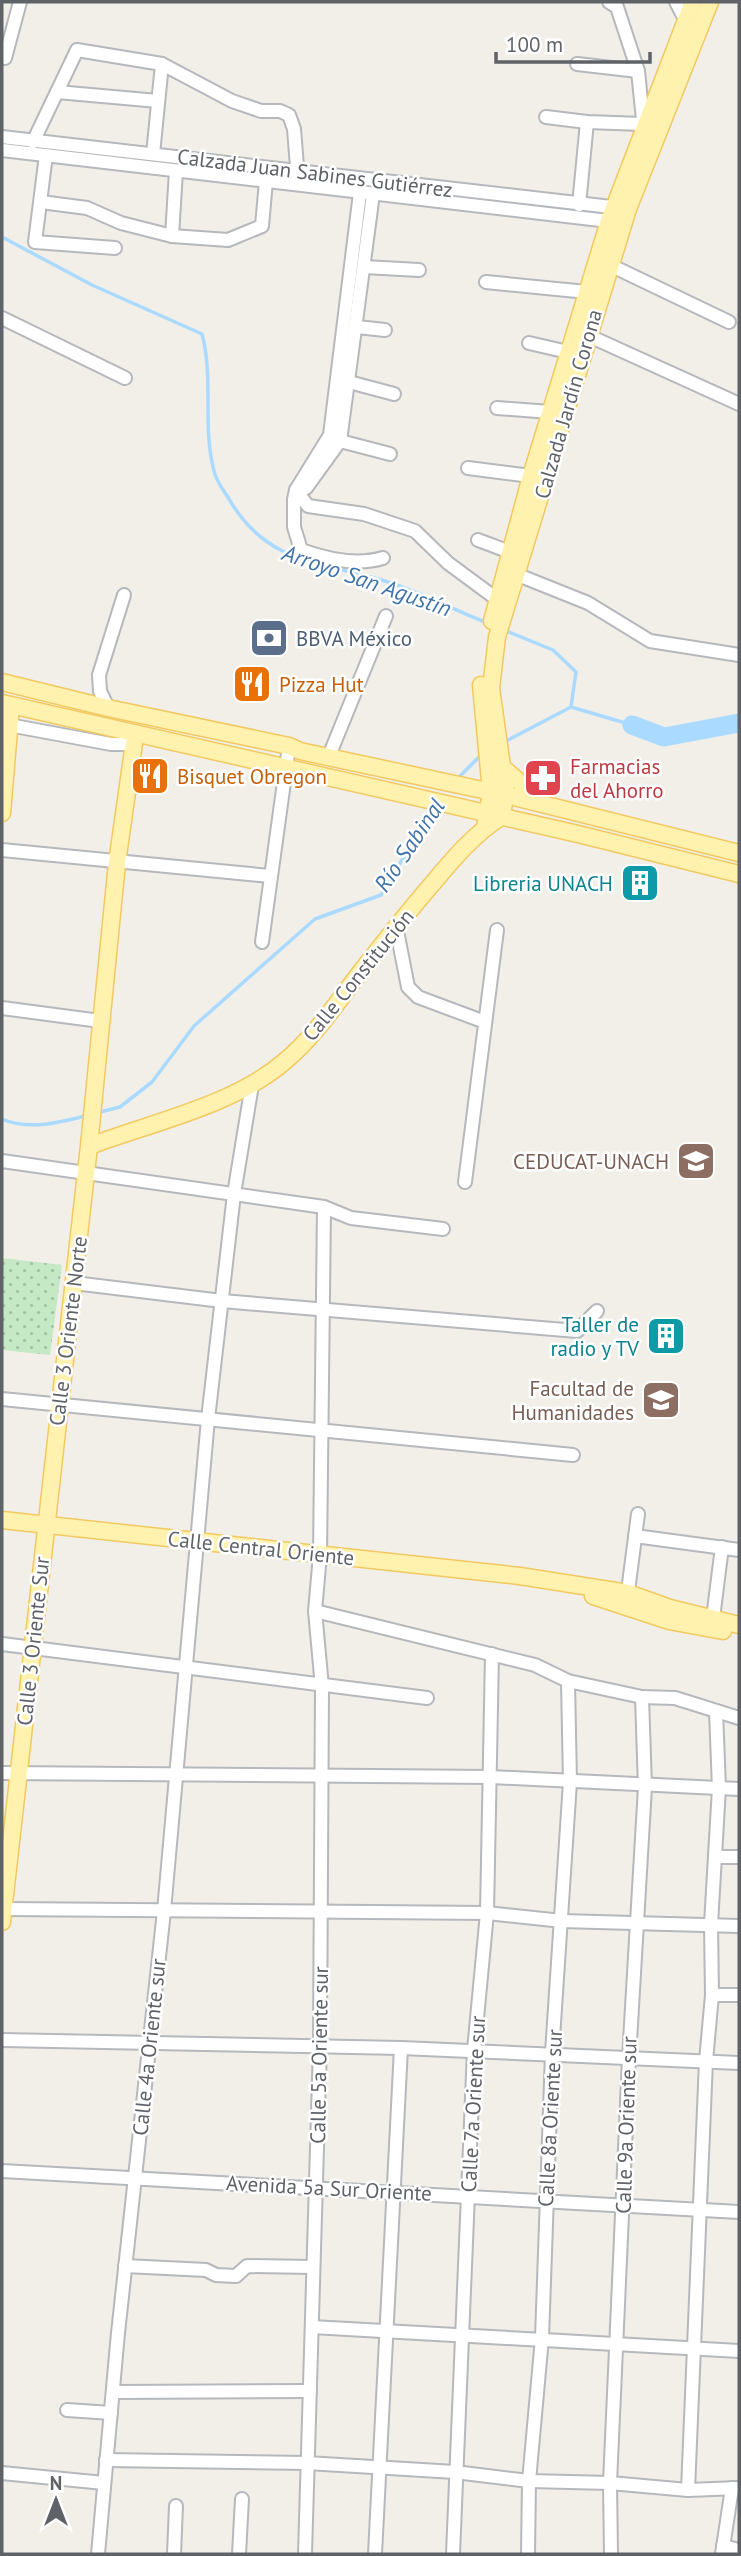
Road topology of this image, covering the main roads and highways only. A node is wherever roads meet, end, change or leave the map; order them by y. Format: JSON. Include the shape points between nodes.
{"nodes":[{"id":1,"x":693,"y":2,"type":"edge"},
{"id":2,"x":710,"y":2,"type":"edge"},
{"id":3,"x":619,"y":215,"type":"junction"},
{"id":4,"x":498,"y":611,"type":"junction"},
{"id":5,"x":2,"y":682,"type":"edge"},
{"id":6,"x":7,"y":705,"type":"edge"},
{"id":7,"x":108,"y":708,"type":"junction"},
{"id":8,"x":170,"y":722,"type":"junction"},
{"id":9,"x":135,"y":736,"type":"junction"},
{"id":10,"x":497,"y":763,"type":"junction"},
{"id":11,"x":491,"y":792,"type":"junction"},
{"id":12,"x":545,"y":805,"type":"junction"},
{"id":13,"x":2,"y":814,"type":"edge"},
{"id":14,"x":487,"y":818,"type":"junction"},
{"id":15,"x":739,"y":853,"type":"edge"},
{"id":16,"x":739,"y":874,"type":"edge"},
{"id":17,"x":92,"y":1140,"type":"junction"},
{"id":18,"x":2,"y":1520,"type":"edge"},
{"id":19,"x":46,"y":1526,"type":"junction"},
{"id":20,"x":713,"y":1623,"type":"junction"},
{"id":21,"x":739,"y":1625,"type":"edge"},
{"id":22,"x":739,"y":1635,"type":"edge"},
{"id":23,"x":10,"y":1773,"type":"edge"},
{"id":24,"x":2,"y":1913,"type":"edge"}],
"edges":[{"from":1,"to":3,"type":"main road","name":"Calzada Jardín Corona","via":[[643,127]]},
{"from":2,"to":3,"type":"main road","name":"Calzada Jardín Corona"},
{"from":3,"to":4,"type":"main road","name":"Calzada Jardín Corona","via":[[568,352],[510,552]]},
{"from":3,"to":4,"type":"main road","name":"Calzada Jardín Corona","via":[[610,265],[518,575]]},
{"from":4,"to":10,"type":"main road","name":"Calzada Jardín Corona","via":[[481,684]]},
{"from":5,"to":7,"type":"main road"},
{"from":6,"to":9,"type":"main road"},
{"from":6,"to":13,"type":"main road"},
{"from":7,"to":8,"type":"main road"},
{"from":7,"to":9,"type":"main road"},
{"from":8,"to":9,"type":"main road"},
{"from":8,"to":11,"type":"main road"},
{"from":9,"to":14,"type":"main road"},
{"from":9,"to":17,"type":"main road","name":"Calle 3 Oriente Norte","via":[[100,1021]]},
{"from":10,"to":11,"type":"main road","name":"Calzada Jardín Corona"},
{"from":10,"to":12,"type":"main road"},
{"from":11,"to":12,"type":"main road"},
{"from":11,"to":14,"type":"main road","name":"Calzada Jardín Corona"},
{"from":12,"to":15,"type":"main road"},
{"from":14,"to":16,"type":"main road"},
{"from":14,"to":17,"type":"main road","name":"Calle Constitución","via":[[310,1038],[282,1064],[251,1085]]},
{"from":17,"to":19,"type":"main road","name":"Calle 3 Oriente Norte"},
{"from":18,"to":19,"type":"main road","name":"Calle Central Oriente"},
{"from":19,"to":20,"type":"main road","name":"Calle Central Oriente","via":[[520,1576],[627,1600],[669,1621]]},
{"from":19,"to":23,"type":"main road","name":"Calle 3 Oriente Sur","via":[[34,1648]]},
{"from":20,"to":21,"type":"main road"},
{"from":20,"to":22,"type":"main road"},
{"from":23,"to":24,"type":"main road","name":"Calle 3 Oriente Sur"}]}
